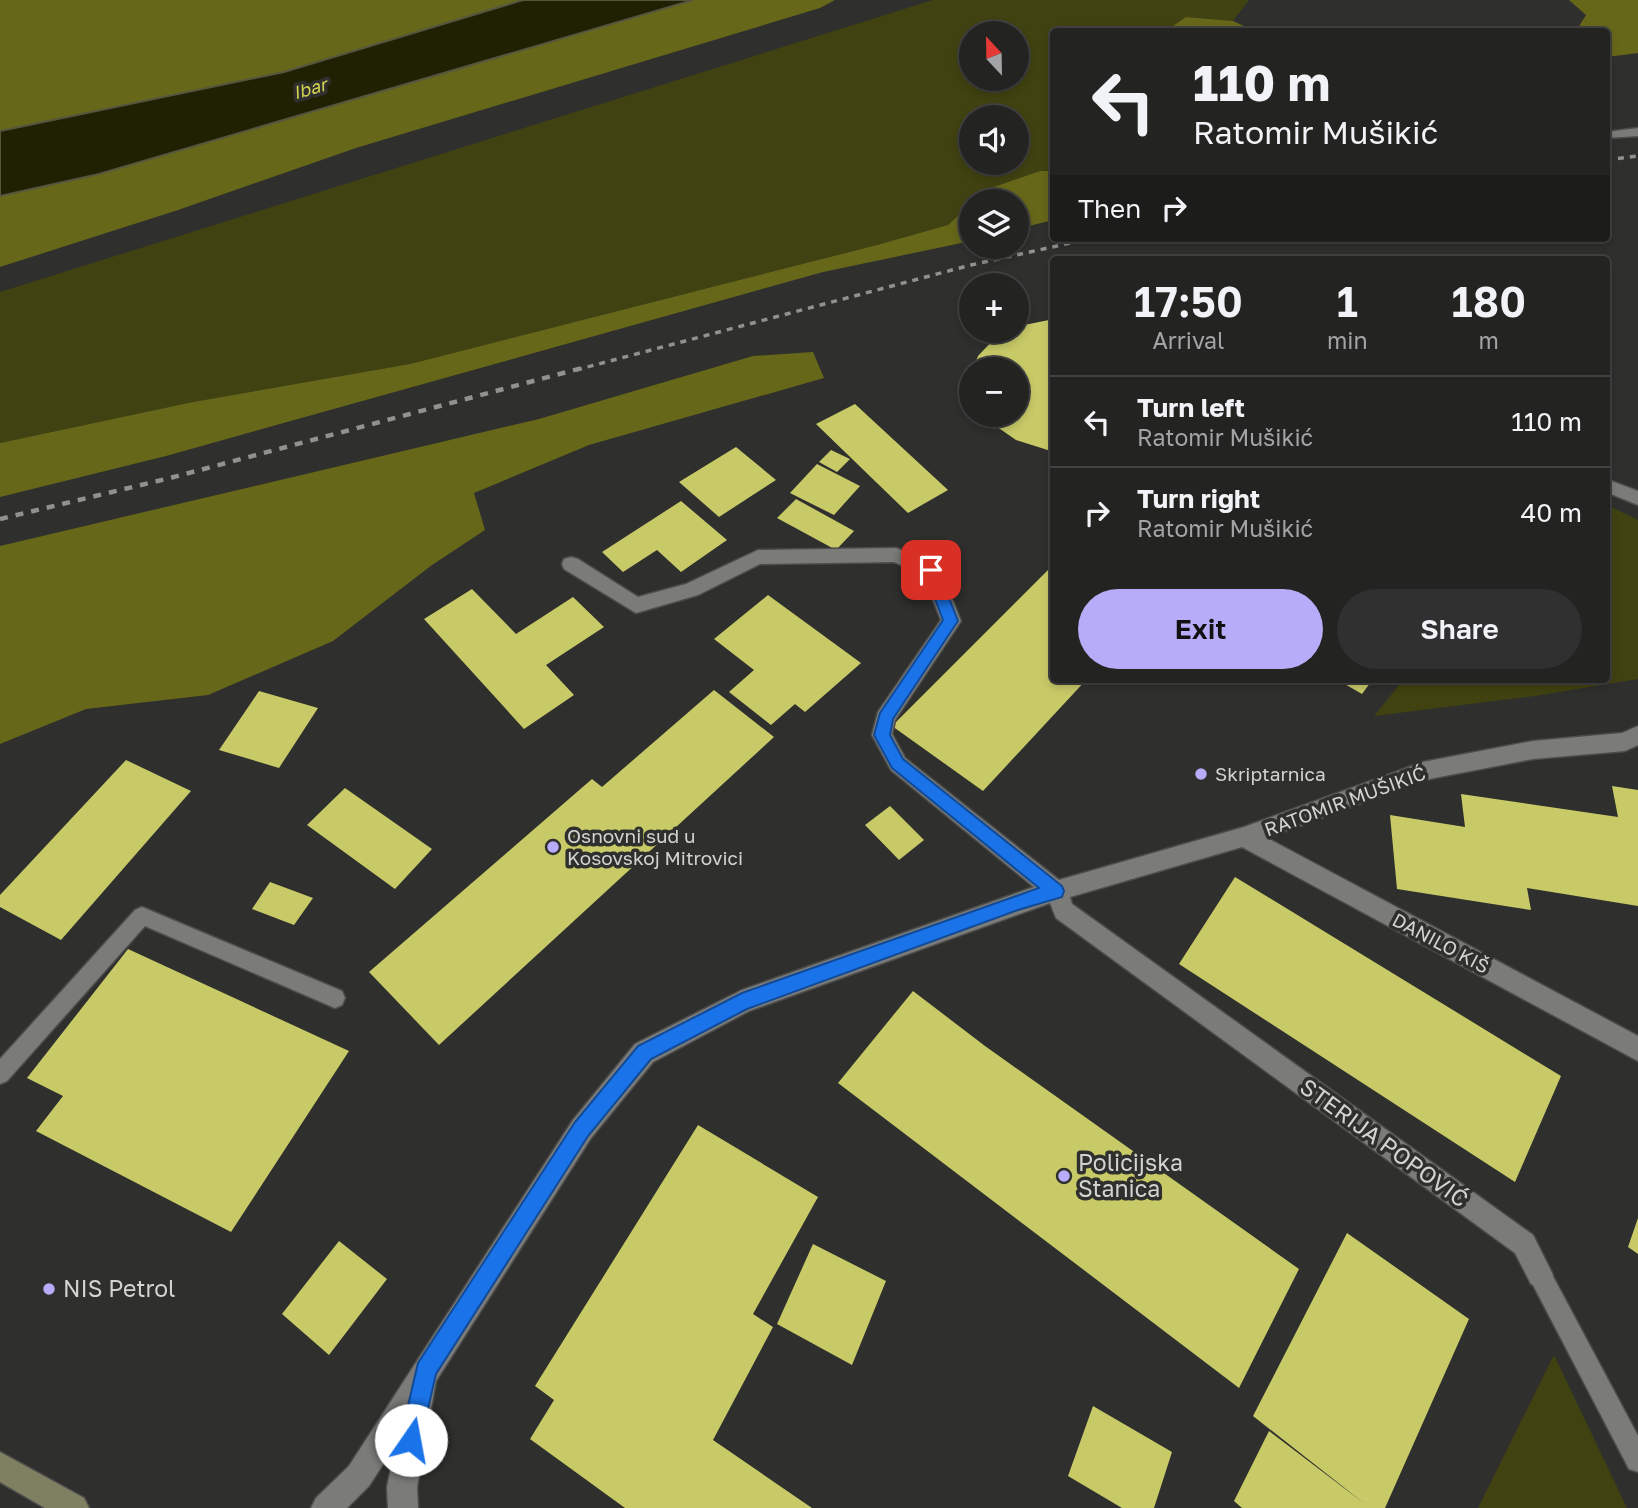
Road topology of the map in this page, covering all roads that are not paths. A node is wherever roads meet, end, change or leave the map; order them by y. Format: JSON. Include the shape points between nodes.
{"nodes":[{"id":1,"x":1638,"y":132,"type":"edge"},
{"id":2,"x":1610,"y":135,"type":"edge"},
{"id":3,"x":1610,"y":487,"type":"edge"},
{"id":4,"x":1638,"y":498,"type":"edge"},
{"id":5,"x":571,"y":564,"type":"dead end"},
{"id":6,"x":1638,"y":735,"type":"edge"},
{"id":7,"x":1244,"y":837,"type":"junction"},
{"id":8,"x":1056,"y":891,"type":"junction"},
{"id":9,"x":335,"y":998,"type":"dead end"},
{"id":10,"x":1638,"y":1049,"type":"edge"},
{"id":11,"x":0,"y":1074,"type":"edge"},
{"id":12,"x":1540,"y":1275,"type":"joint"},
{"id":13,"x":426,"y":1370,"type":"junction"},
{"id":14,"x":1638,"y":1460,"type":"edge"},
{"id":15,"x":0,"y":1466,"type":"edge"},
{"id":16,"x":399,"y":1501,"type":"edge"},
{"id":17,"x":74,"y":1508,"type":"edge"},
{"id":18,"x":326,"y":1508,"type":"edge"}],
"edges":[{"from":1,"to":2,"type":"lane"},
{"from":3,"to":4,"type":"street"},
{"from":5,"to":8,"type":"street","via":[[636,605],[691,590],[758,557],[896,555],[931,570],[951,621],[885,718],[882,735],[898,764]]},
{"from":6,"to":7,"type":"street","name":"RATOMIR MUŠIKIĆ","via":[[1625,741],[1533,750],[1423,771]]},
{"from":7,"to":8,"type":"street","name":"RATOMIR MUŠIKIĆ"},
{"from":7,"to":10,"type":"street","name":"DANILO KIŠ"},
{"from":8,"to":12,"type":"street","name":"STERIJA POPOVIĆ","via":[[1064,911],[1524,1244]]},
{"from":8,"to":13,"type":"street","name":"RATOMIR MUŠIKIĆ","via":[[742,1002],[645,1053],[582,1129]]},
{"from":9,"to":11,"type":"lane","via":[[142,916]]},
{"from":12,"to":14,"type":"lane","name":"STERIJA POPOVIĆ"},
{"from":13,"to":16,"type":"street","name":"RATOMIR MUŠIKIĆ"},
{"from":13,"to":18,"type":"street","name":"RATOMIR MUŠIKIĆ","via":[[359,1476]]},
{"from":15,"to":17,"type":"main road"}]}
